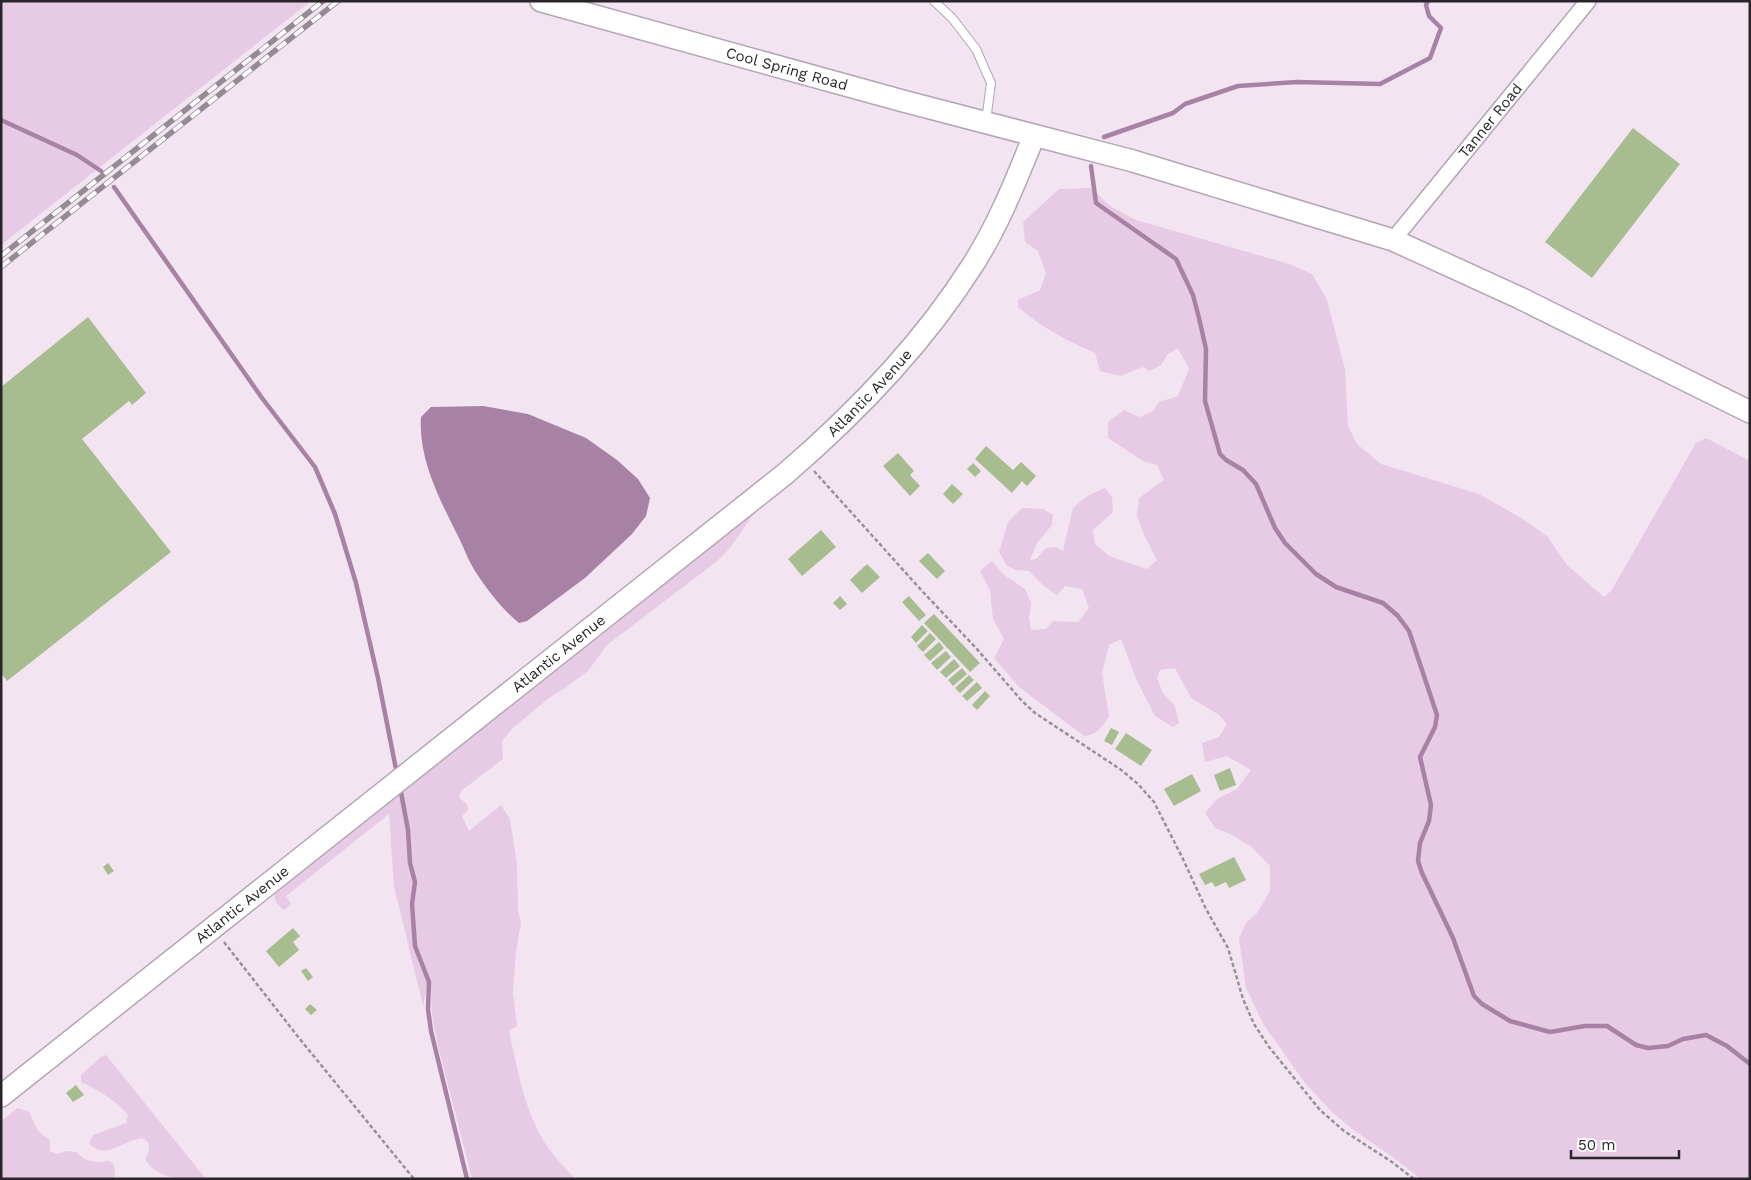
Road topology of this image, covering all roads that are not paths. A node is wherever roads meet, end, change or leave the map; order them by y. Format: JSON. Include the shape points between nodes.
{"nodes":[{"id":1,"x":541,"y":1,"type":"edge"},
{"id":2,"x":934,"y":1,"type":"edge"},
{"id":3,"x":1588,"y":1,"type":"edge"},
{"id":4,"x":985,"y":123,"type":"junction"},
{"id":5,"x":1034,"y":136,"type":"junction"},
{"id":6,"x":1393,"y":240,"type":"junction"},
{"id":7,"x":1750,"y":412,"type":"edge"},
{"id":8,"x":1,"y":1096,"type":"edge"}],
"edges":[{"from":1,"to":4,"type":"main road","name":"Cool Spring Road"},
{"from":2,"to":4,"type":"lane","via":[[976,49],[991,83]]},
{"from":3,"to":6,"type":"street","name":"Tanner Road"},
{"from":4,"to":5,"type":"main road","name":"Cool Spring Road"},
{"from":5,"to":6,"type":"main road","name":"Cool Spring Road","via":[[1133,161]]},
{"from":5,"to":8,"type":"main road","name":"Atlantic Avenue","via":[[994,226],[949,302],[867,398],[803,459]]},
{"from":6,"to":7,"type":"main road","name":"Cool Spring Road","via":[[1520,298]]}]}
